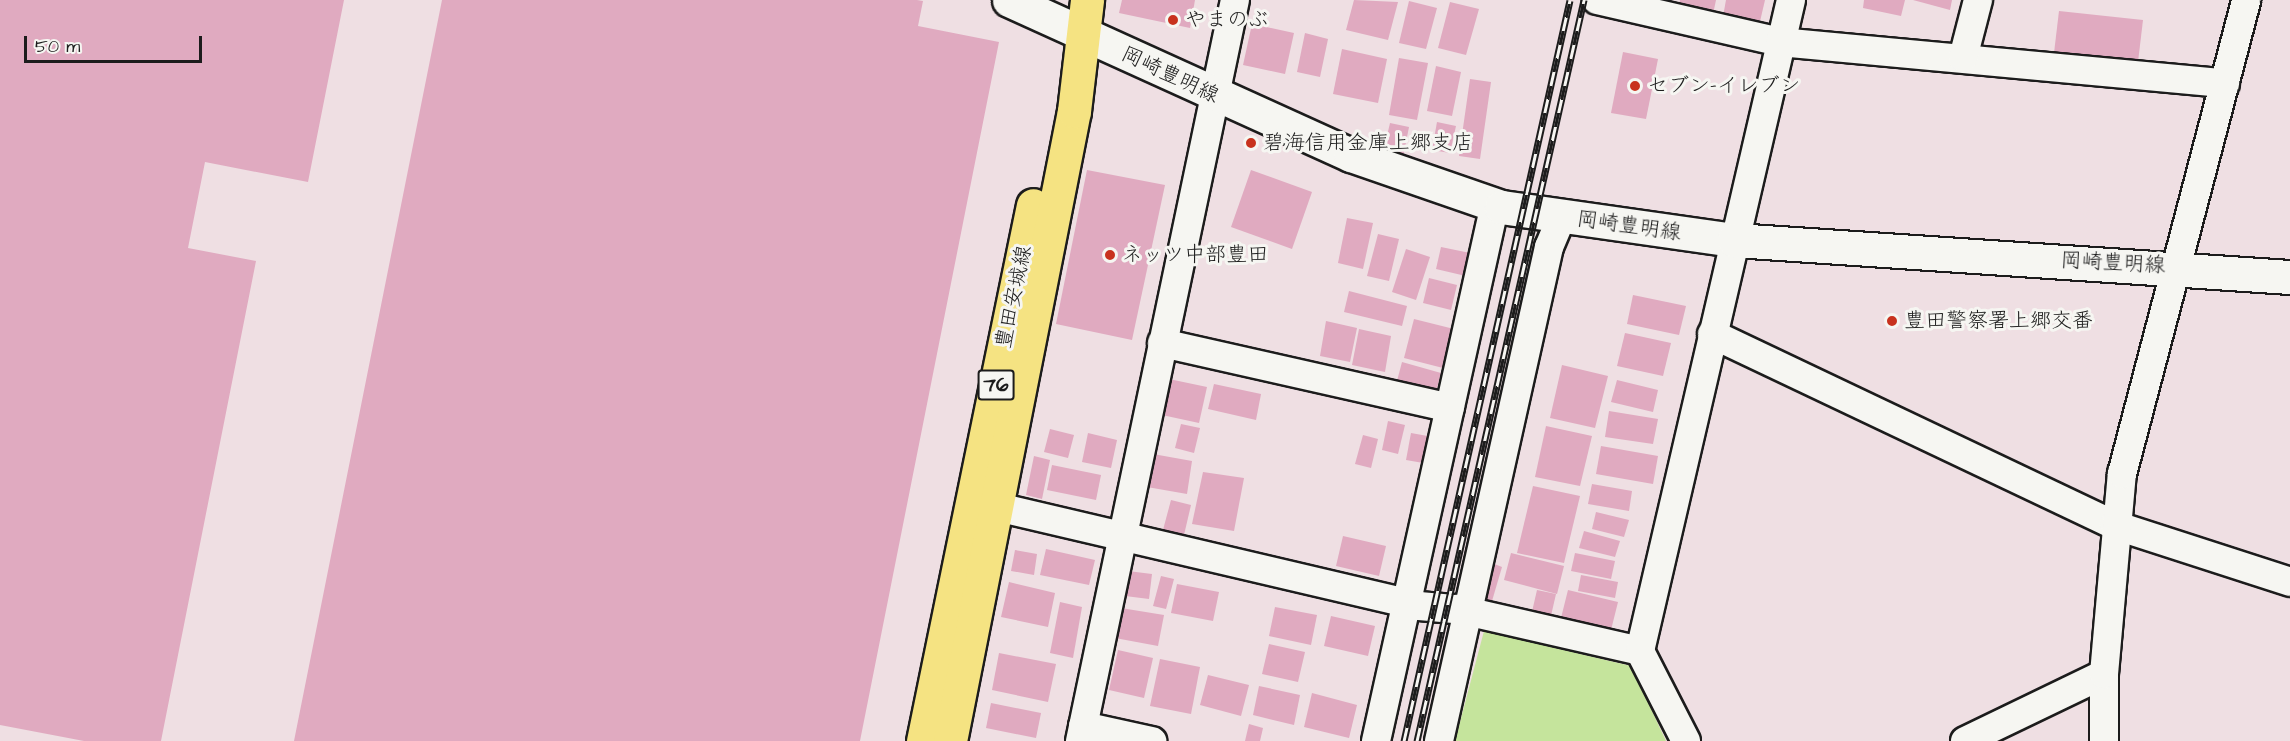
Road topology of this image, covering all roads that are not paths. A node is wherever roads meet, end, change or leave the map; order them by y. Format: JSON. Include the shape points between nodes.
{"nodes":[{"id":1,"x":1009,"y":0,"type":"edge"},
{"id":2,"x":1087,"y":0,"type":"edge"},
{"id":3,"x":1235,"y":0,"type":"edge"},
{"id":4,"x":1597,"y":0,"type":"edge"},
{"id":5,"x":1791,"y":0,"type":"edge"},
{"id":6,"x":1978,"y":0,"type":"edge"},
{"id":7,"x":2246,"y":0,"type":"edge"},
{"id":8,"x":1080,"y":33,"type":"junction"},
{"id":9,"x":1780,"y":42,"type":"junction"},
{"id":10,"x":1963,"y":58,"type":"junction"},
{"id":11,"x":2225,"y":84,"type":"junction"},
{"id":12,"x":1215,"y":95,"type":"junction"},
{"id":13,"x":1495,"y":204,"type":"junction"},
{"id":14,"x":1562,"y":217,"type":"junction"},
{"id":15,"x":1734,"y":240,"type":"junction"},
{"id":16,"x":2177,"y":267,"type":"junction"},
{"id":17,"x":2290,"y":277,"type":"edge"},
{"id":18,"x":1712,"y":334,"type":"junction"},
{"id":19,"x":1162,"y":343,"type":"junction"},
{"id":20,"x":1450,"y":408,"type":"junction"},
{"id":21,"x":985,"y":503,"type":"junction"},
{"id":22,"x":2114,"y":525,"type":"junction"},
{"id":23,"x":1120,"y":538,"type":"junction"},
{"id":24,"x":2290,"y":582,"type":"edge"},
{"id":25,"x":1408,"y":600,"type":"junction"},
{"id":26,"x":1469,"y":612,"type":"junction"},
{"id":27,"x":1640,"y":651,"type":"junction"},
{"id":28,"x":2104,"y":674,"type":"junction"},
{"id":29,"x":1082,"y":733,"type":"edge"},
{"id":30,"x":924,"y":741,"type":"edge"},
{"id":31,"x":950,"y":741,"type":"edge"},
{"id":32,"x":1152,"y":741,"type":"edge"},
{"id":33,"x":1376,"y":741,"type":"edge"},
{"id":34,"x":1439,"y":741,"type":"edge"},
{"id":35,"x":1686,"y":741,"type":"edge"},
{"id":36,"x":1965,"y":741,"type":"edge"},
{"id":37,"x":2104,"y":741,"type":"edge"}],
"edges":[{"from":1,"to":8,"type":"main road","name":"岡崎豊明線"},
{"from":2,"to":8,"type":"main road","name":"豊田安城線","number":"76"},
{"from":3,"to":12,"type":"street"},
{"from":4,"to":9,"type":"street"},
{"from":5,"to":9,"type":"street"},
{"from":6,"to":10,"type":"street"},
{"from":7,"to":11,"type":"street"},
{"from":8,"to":12,"type":"main road","name":"岡崎豊明線"},
{"from":8,"to":21,"type":"main road","name":"豊田安城線","number":"76","via":[[1055,99]]},
{"from":9,"to":10,"type":"street"},
{"from":9,"to":15,"type":"street"},
{"from":10,"to":11,"type":"street"},
{"from":11,"to":16,"type":"street"},
{"from":12,"to":13,"type":"main road","name":"岡崎豊明線","via":[[1351,155]]},
{"from":12,"to":19,"type":"street"},
{"from":13,"to":14,"type":"main road","name":"岡崎豊明線"},
{"from":13,"to":20,"type":"street"},
{"from":14,"to":15,"type":"main road","name":"岡崎豊明線"},
{"from":14,"to":26,"type":"street","via":[[1549,247]]},
{"from":15,"to":16,"type":"main road","name":"岡崎豊明線"},
{"from":15,"to":18,"type":"street"},
{"from":16,"to":17,"type":"main road","name":"岡崎豊明線"},
{"from":16,"to":22,"type":"street","via":[[2121,474]]},
{"from":18,"to":22,"type":"street"},
{"from":18,"to":27,"type":"street"},
{"from":19,"to":20,"type":"street"},
{"from":19,"to":23,"type":"street"},
{"from":20,"to":25,"type":"street"},
{"from":21,"to":23,"type":"street"},
{"from":21,"to":30,"type":"main road","name":"豊田安城線","number":"76"},
{"from":21,"to":31,"type":"main road","name":"豊田安城線","number":"76"},
{"from":22,"to":24,"type":"street"},
{"from":22,"to":28,"type":"street"},
{"from":23,"to":25,"type":"street"},
{"from":23,"to":29,"type":"street"},
{"from":25,"to":26,"type":"street","via":[[1419,606]]},
{"from":25,"to":33,"type":"street"},
{"from":26,"to":27,"type":"street"},
{"from":26,"to":34,"type":"street"},
{"from":27,"to":35,"type":"street"},
{"from":28,"to":36,"type":"street"},
{"from":28,"to":37,"type":"street"},
{"from":29,"to":32,"type":"street"}]}
